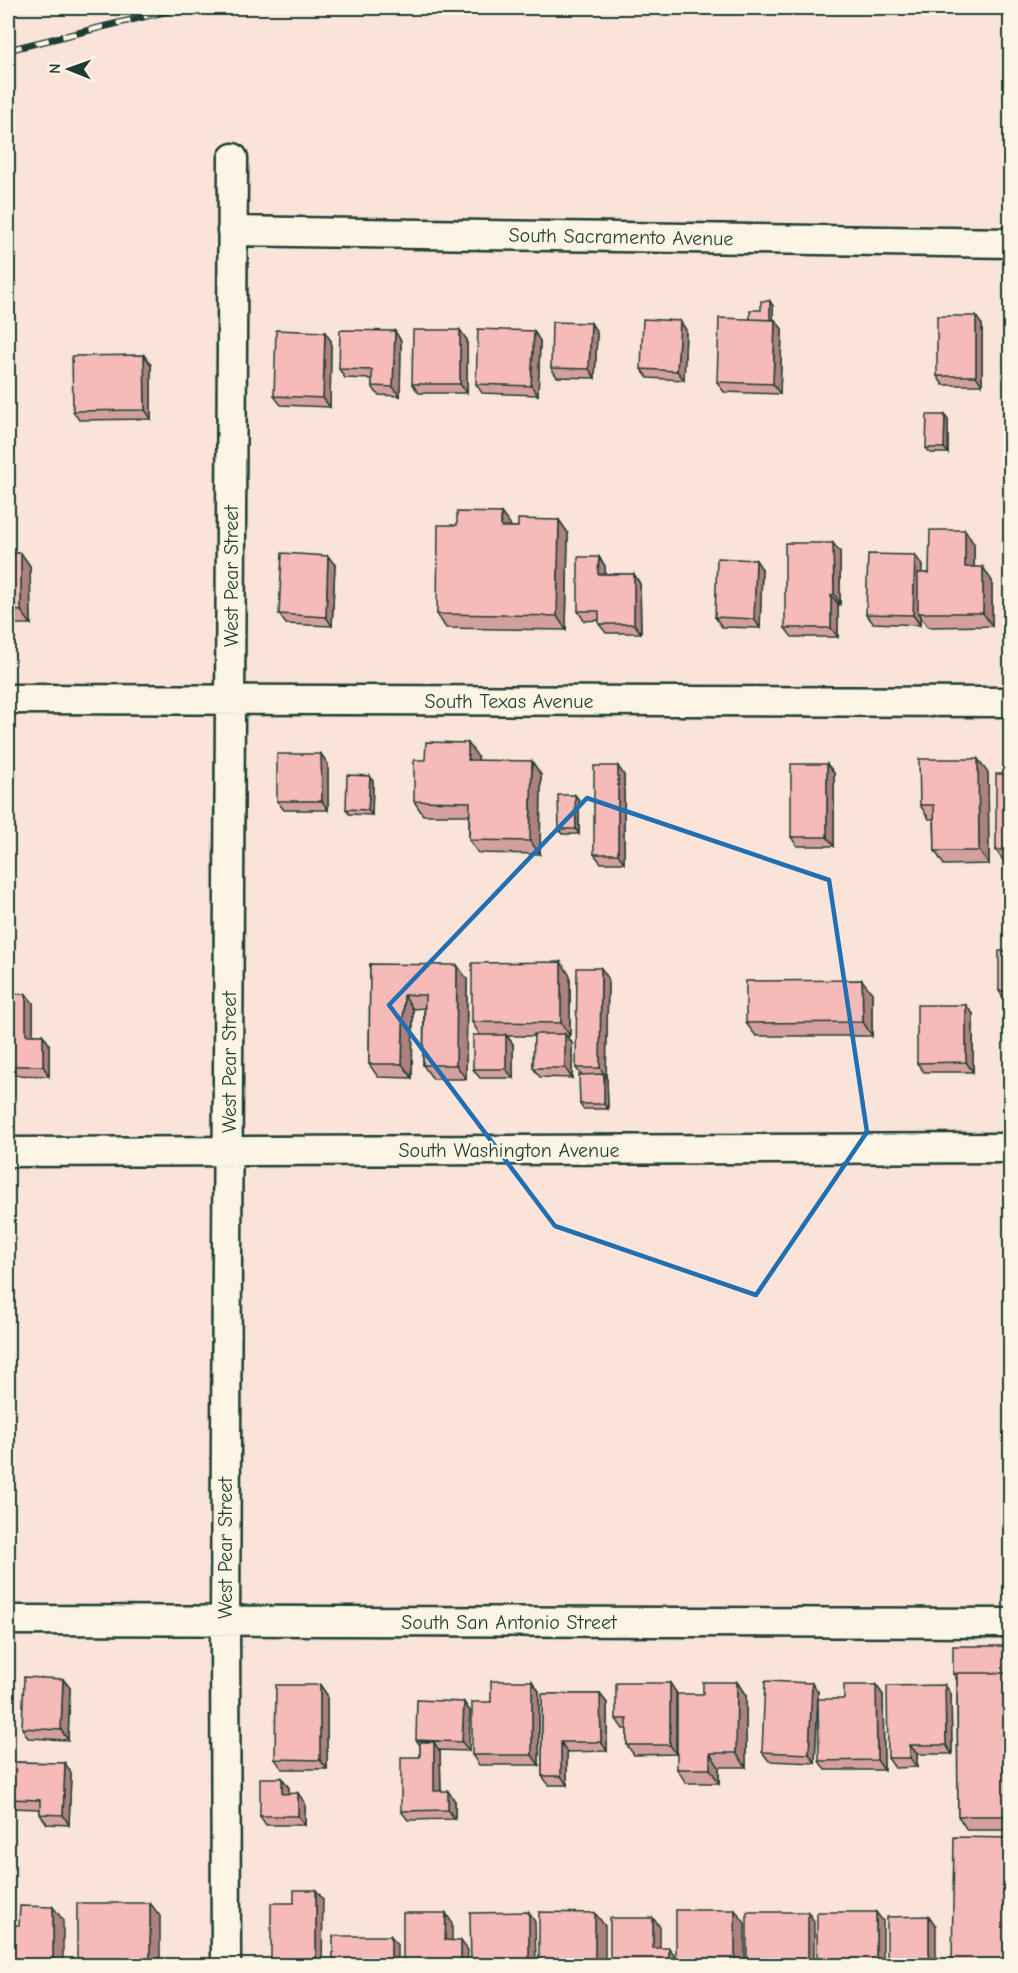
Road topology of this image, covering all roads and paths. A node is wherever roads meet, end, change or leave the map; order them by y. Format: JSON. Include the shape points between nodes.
{"nodes":[{"id":1,"x":233,"y":158,"type":"dead end"},
{"id":2,"x":232,"y":231,"type":"junction"},
{"id":3,"x":1011,"y":243,"type":"edge"},
{"id":4,"x":8,"y":699,"type":"edge"},
{"id":5,"x":231,"y":700,"type":"junction"},
{"id":6,"x":1011,"y":702,"type":"edge"},
{"id":7,"x":1011,"y":1148,"type":"edge"},
{"id":8,"x":229,"y":1151,"type":"junction"},
{"id":9,"x":8,"y":1152,"type":"edge"},
{"id":10,"x":8,"y":1620,"type":"edge"},
{"id":11,"x":225,"y":1621,"type":"junction"},
{"id":12,"x":1011,"y":1623,"type":"edge"},
{"id":13,"x":226,"y":1965,"type":"edge"}],
"edges":[{"from":1,"to":2,"type":"street","name":"West Pear Street"},
{"from":2,"to":3,"type":"street","name":"South Sacramento Avenue"},
{"from":2,"to":5,"type":"street","name":"West Pear Street"},
{"from":4,"to":5,"type":"street","name":"South Texas Avenue"},
{"from":5,"to":6,"type":"street","name":"South Texas Avenue"},
{"from":5,"to":8,"type":"street","name":"West Pear Street"},
{"from":7,"to":8,"type":"street","name":"South Washington Avenue"},
{"from":8,"to":9,"type":"street","name":"South Washington Avenue"},
{"from":8,"to":11,"type":"street","name":"West Pear Street"},
{"from":10,"to":11,"type":"street","name":"South San Antonio Street"},
{"from":11,"to":12,"type":"street","name":"South San Antonio Street"},
{"from":11,"to":13,"type":"street","name":"West Pear Street"}]}
